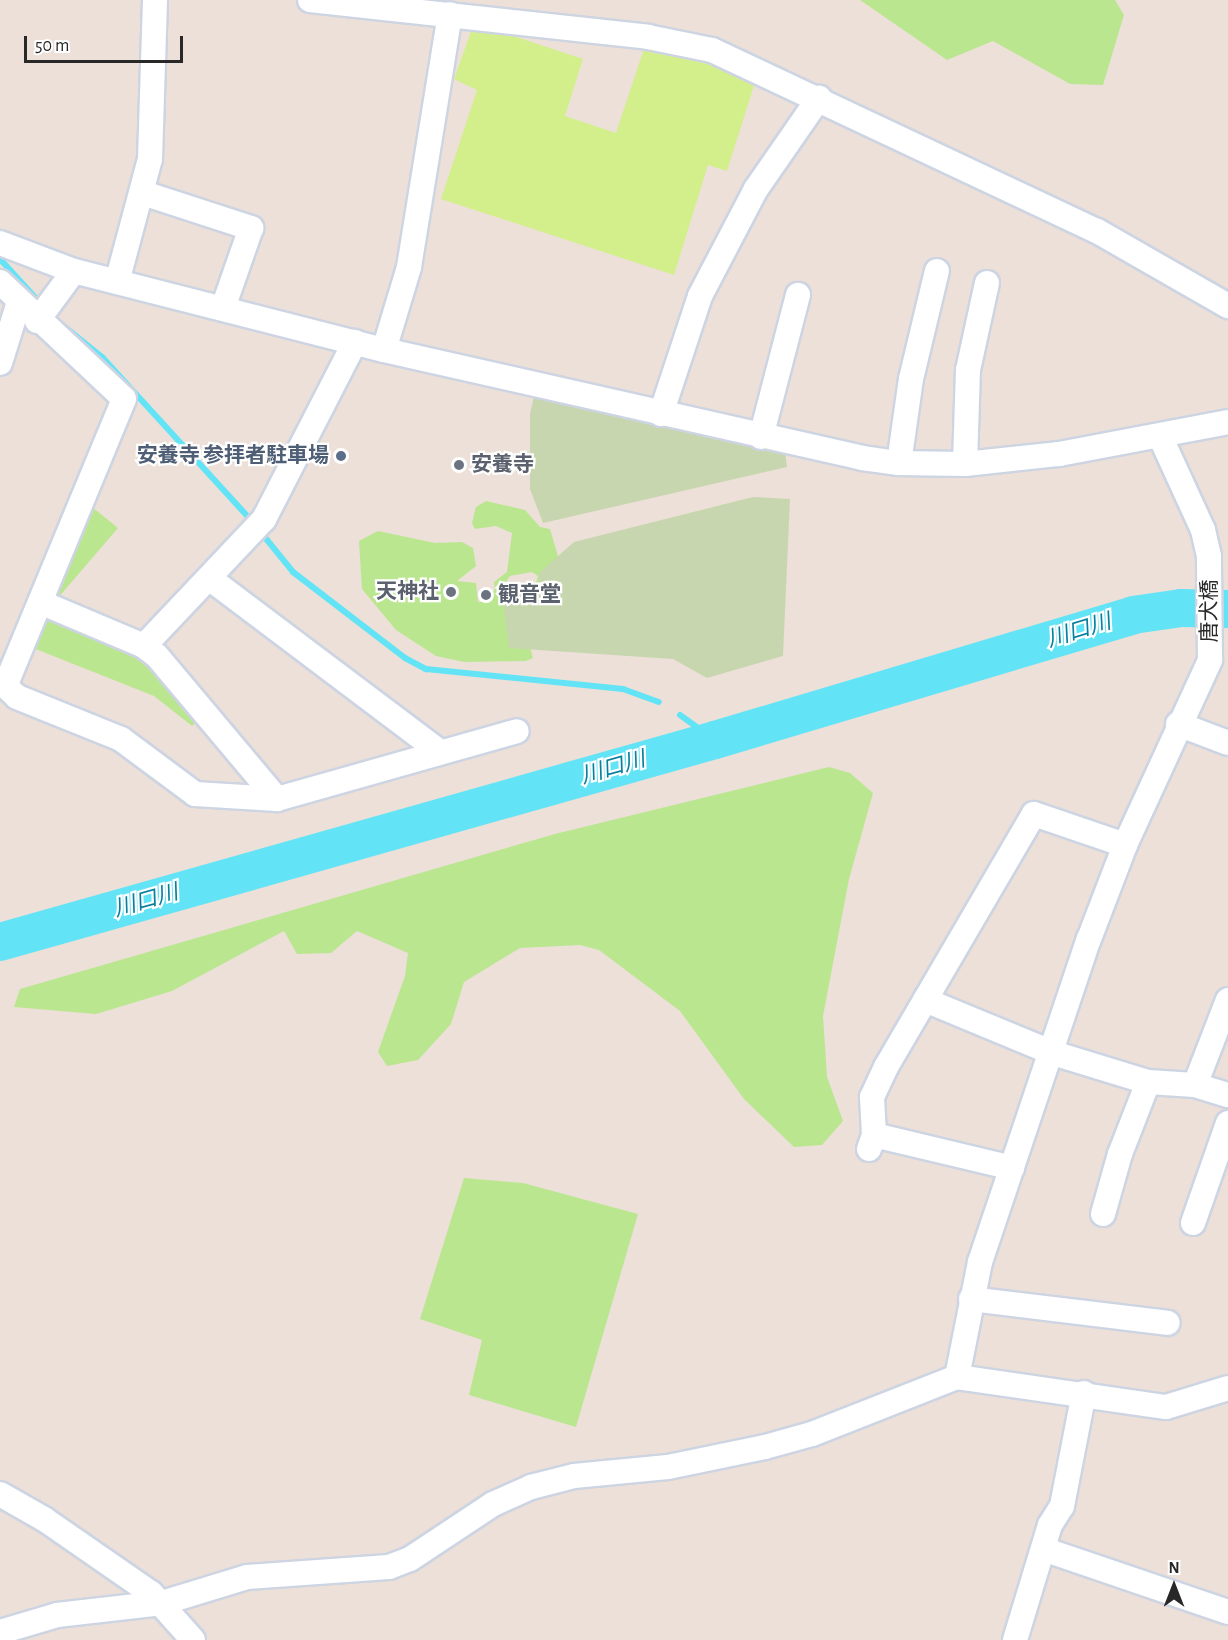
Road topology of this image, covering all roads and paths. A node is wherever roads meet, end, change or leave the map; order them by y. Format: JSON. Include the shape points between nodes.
{"nodes":[{"id":1,"x":155,"y":0,"type":"edge"},
{"id":2,"x":310,"y":0,"type":"edge"},
{"id":3,"x":450,"y":14,"type":"junction"},
{"id":4,"x":819,"y":98,"type":"junction"},
{"id":5,"x":143,"y":192,"type":"junction"},
{"id":6,"x":0,"y":243,"type":"edge"},
{"id":7,"x":74,"y":271,"type":"junction"},
{"id":8,"x":938,"y":271,"type":"dead end"},
{"id":9,"x":0,"y":282,"type":"edge"},
{"id":10,"x":117,"y":282,"type":"junction"},
{"id":11,"x":987,"y":283,"type":"dead end"},
{"id":12,"x":798,"y":295,"type":"dead end"},
{"id":13,"x":19,"y":302,"type":"junction"},
{"id":14,"x":1228,"y":306,"type":"edge"},
{"id":15,"x":223,"y":308,"type":"junction"},
{"id":16,"x":42,"y":313,"type":"junction"},
{"id":17,"x":355,"y":342,"type":"junction"},
{"id":18,"x":384,"y":350,"type":"junction"},
{"id":19,"x":0,"y":363,"type":"edge"},
{"id":20,"x":661,"y":414,"type":"junction"},
{"id":21,"x":1228,"y":422,"type":"edge"},
{"id":22,"x":1160,"y":436,"type":"junction"},
{"id":23,"x":761,"y":437,"type":"junction"},
{"id":24,"x":899,"y":463,"type":"junction"},
{"id":25,"x":965,"y":464,"type":"junction"},
{"id":26,"x":1219,"y":563,"type":"edge"},
{"id":27,"x":209,"y":578,"type":"junction"},
{"id":28,"x":40,"y":602,"type":"junction"},
{"id":29,"x":144,"y":646,"type":"junction"},
{"id":30,"x":3,"y":682,"type":"edge"},
{"id":31,"x":1178,"y":724,"type":"junction"},
{"id":32,"x":517,"y":731,"type":"dead end"},
{"id":33,"x":1228,"y":743,"type":"edge"},
{"id":34,"x":440,"y":752,"type":"junction"},
{"id":35,"x":277,"y":799,"type":"junction"},
{"id":36,"x":1125,"y":845,"type":"junction"},
{"id":37,"x":925,"y":1000,"type":"junction"},
{"id":38,"x":1228,"y":1000,"type":"edge"},
{"id":39,"x":1053,"y":1053,"type":"junction"},
{"id":40,"x":1148,"y":1082,"type":"junction"},
{"id":41,"x":1195,"y":1085,"type":"junction"},
{"id":42,"x":1228,"y":1095,"type":"edge"},
{"id":43,"x":1228,"y":1123,"type":"edge"},
{"id":44,"x":1012,"y":1168,"type":"junction"},
{"id":45,"x":1103,"y":1214,"type":"dead end"},
{"id":46,"x":1193,"y":1223,"type":"dead end"},
{"id":47,"x":971,"y":1299,"type":"junction"},
{"id":48,"x":1167,"y":1323,"type":"dead end"},
{"id":49,"x":957,"y":1377,"type":"junction"},
{"id":50,"x":1228,"y":1388,"type":"edge"},
{"id":51,"x":1084,"y":1394,"type":"junction"},
{"id":52,"x":0,"y":1494,"type":"edge"},
{"id":53,"x":1043,"y":1549,"type":"junction"},
{"id":54,"x":162,"y":1603,"type":"junction"},
{"id":55,"x":1228,"y":1612,"type":"edge"},
{"id":56,"x":0,"y":1632,"type":"edge"},
{"id":57,"x":193,"y":1640,"type":"edge"},
{"id":58,"x":1015,"y":1640,"type":"edge"}],
"edges":[{"from":1,"to":5,"type":"street","via":[[150,159]]},
{"from":2,"to":3,"type":"street"},
{"from":3,"to":4,"type":"street","via":[[648,37],[712,50]]},
{"from":3,"to":18,"type":"street","via":[[409,267]]},
{"from":4,"to":14,"type":"street","via":[[1097,231]]},
{"from":4,"to":20,"type":"street","via":[[756,189],[700,296]]},
{"from":5,"to":10,"type":"street"},
{"from":5,"to":15,"type":"street","via":[[251,228]]},
{"from":6,"to":7,"type":"street"},
{"from":7,"to":10,"type":"street"},
{"from":7,"to":16,"type":"street"},
{"from":8,"to":24,"type":"street","via":[[911,380]]},
{"from":9,"to":13,"type":"street"},
{"from":10,"to":15,"type":"street"},
{"from":11,"to":25,"type":"street","via":[[968,370]]},
{"from":12,"to":23,"type":"street"},
{"from":13,"to":16,"type":"street"},
{"from":13,"to":19,"type":"street"},
{"from":15,"to":17,"type":"street"},
{"from":16,"to":28,"type":"street","via":[[124,399]]},
{"from":17,"to":18,"type":"street"},
{"from":17,"to":27,"type":"street","via":[[256,527]]},
{"from":18,"to":20,"type":"street"},
{"from":20,"to":23,"type":"street"},
{"from":21,"to":22,"type":"street"},
{"from":22,"to":25,"type":"street","via":[[1059,454]]},
{"from":22,"to":26,"type":"street","name":"唐犬橋"},
{"from":23,"to":24,"type":"street"},
{"from":24,"to":25,"type":"street"},
{"from":26,"to":31,"type":"street","name":"唐犬橋","via":[[1210,660]]},
{"from":27,"to":29,"type":"street"},
{"from":27,"to":34,"type":"street"},
{"from":28,"to":29,"type":"street"},
{"from":28,"to":30,"type":"street"},
{"from":29,"to":35,"type":"street","via":[[226,735]]},
{"from":30,"to":35,"type":"street","via":[[17,697],[121,739],[195,794]]},
{"from":31,"to":33,"type":"street"},
{"from":31,"to":36,"type":"street"},
{"from":32,"to":34,"type":"street"},
{"from":34,"to":35,"type":"street"},
{"from":36,"to":37,"type":"street","via":[[1034,814]]},
{"from":36,"to":39,"type":"street","via":[[1089,939]]},
{"from":37,"to":39,"type":"street"},
{"from":37,"to":44,"type":"street","via":[[872,1097],[872,1142]]},
{"from":38,"to":41,"type":"street"},
{"from":39,"to":40,"type":"street"},
{"from":39,"to":44,"type":"street"},
{"from":40,"to":41,"type":"street"},
{"from":40,"to":45,"type":"street","via":[[1120,1154]]},
{"from":41,"to":42,"type":"street"},
{"from":43,"to":46,"type":"street"},
{"from":44,"to":47,"type":"street"},
{"from":47,"to":48,"type":"street"},
{"from":47,"to":49,"type":"street"},
{"from":49,"to":51,"type":"street"},
{"from":49,"to":54,"type":"street","via":[[813,1434],[765,1447],[668,1467],[574,1476],[531,1487],[493,1504],[410,1559],[389,1567],[247,1576]]},
{"from":50,"to":51,"type":"street","via":[[1166,1407]]},
{"from":51,"to":53,"type":"street","via":[[1062,1506],[1050,1525]]},
{"from":52,"to":54,"type":"street","via":[[97,1553]]},
{"from":53,"to":55,"type":"street"},
{"from":53,"to":58,"type":"street"},
{"from":54,"to":56,"type":"street","via":[[57,1615]]},
{"from":54,"to":57,"type":"street"}]}
